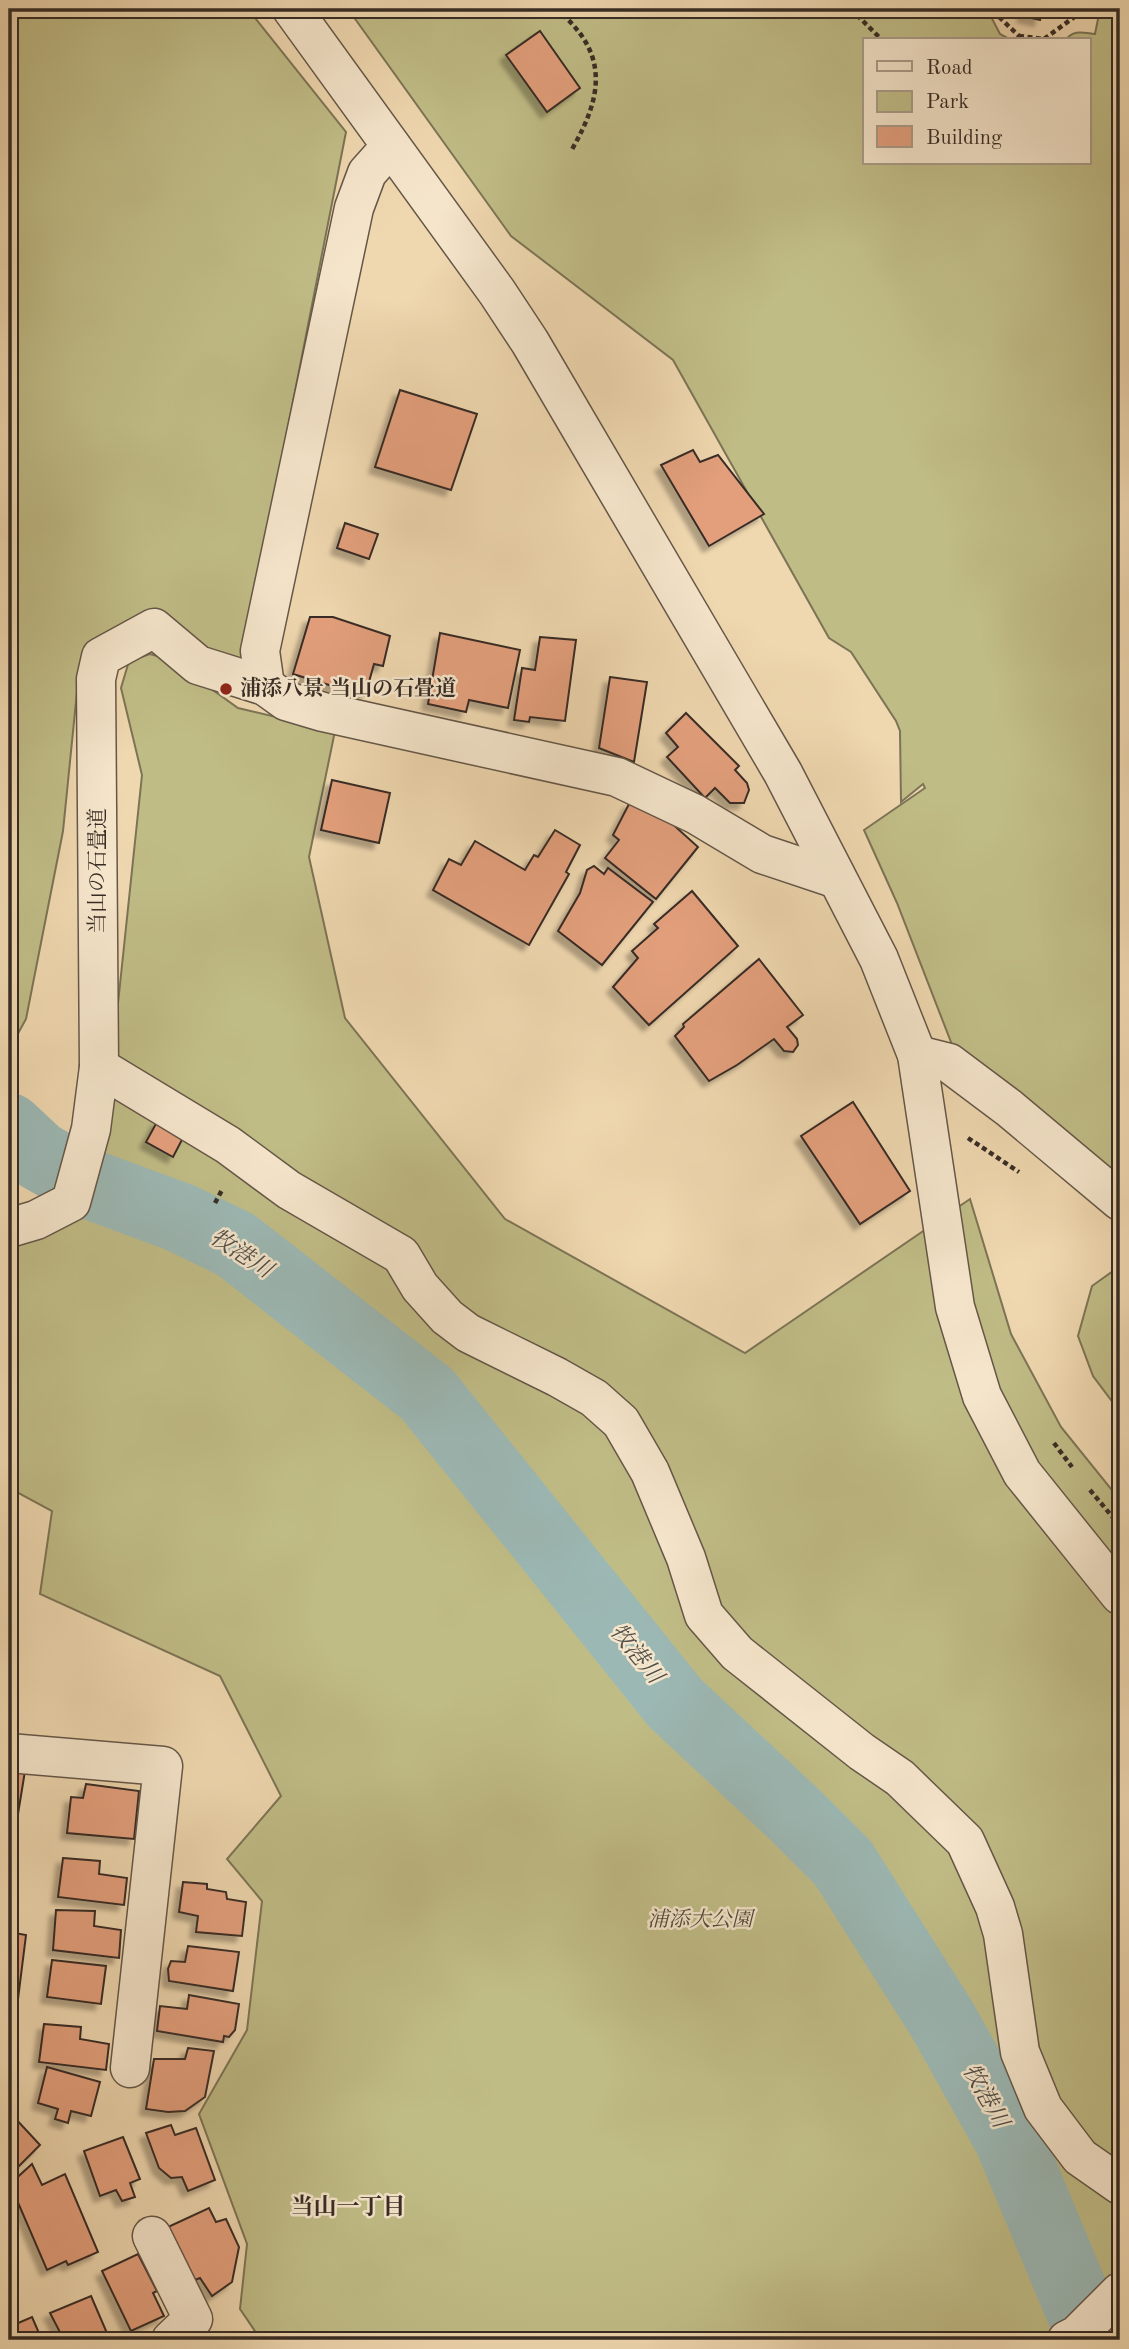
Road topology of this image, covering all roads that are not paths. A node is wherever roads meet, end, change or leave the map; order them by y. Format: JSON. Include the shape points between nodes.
{"nodes":[{"id":1,"x":292,"y":9,"type":"edge"},
{"id":2,"x":391,"y":146,"type":"junction"},
{"id":3,"x":265,"y":686,"type":"junction"},
{"id":4,"x":837,"y":879,"type":"junction"},
{"id":5,"x":917,"y":1055,"type":"junction"},
{"id":6,"x":99,"y":1067,"type":"junction"},
{"id":7,"x":1120,"y":1201,"type":"edge"},
{"id":8,"x":9,"y":1228,"type":"edge"},
{"id":9,"x":1120,"y":1595,"type":"edge"},
{"id":10,"x":9,"y":1753,"type":"edge"},
{"id":11,"x":130,"y":2068,"type":"dead end"},
{"id":12,"x":1120,"y":2185,"type":"edge"},
{"id":13,"x":152,"y":2236,"type":"dead end"},
{"id":14,"x":1120,"y":2292,"type":"edge"},
{"id":15,"x":1072,"y":2337,"type":"edge"},
{"id":16,"x":171,"y":2340,"type":"edge"}],
"edges":[{"from":1,"to":2,"type":"street"},
{"from":2,"to":3,"type":"street","via":[[367,173],[354,208],[260,651]]},
{"from":2,"to":4,"type":"street","via":[[530,342],[783,773]]},
{"from":3,"to":4,"type":"street","via":[[286,701],[323,712],[617,777],[695,814],[762,854]]},
{"from":3,"to":6,"type":"street","name":"当山の石畳道","via":[[198,665],[154,628],[102,657],[96,679]]},
{"from":4,"to":5,"type":"street","via":[[879,959]]},
{"from":5,"to":7,"type":"street","via":[[949,1063]]},
{"from":5,"to":9,"type":"street","via":[[955,1307],[982,1396],[1022,1473]]},
{"from":6,"to":8,"type":"street","name":"当山の石畳道","via":[[93,1118],[71,1202]]},
{"from":6,"to":12,"type":"street","via":[[228,1145],[289,1191],[401,1255],[420,1287],[468,1333],[594,1398],[621,1422],[650,1472],[704,1615],[737,1653],[900,1778],[965,1841],[1003,1934],[1020,2052],[1043,2108],[1080,2157]]},
{"from":10,"to":11,"type":"street","via":[[163,1766]]},
{"from":13,"to":16,"type":"street","via":[[193,2319]]},
{"from":14,"to":15,"type":"street"}]}
